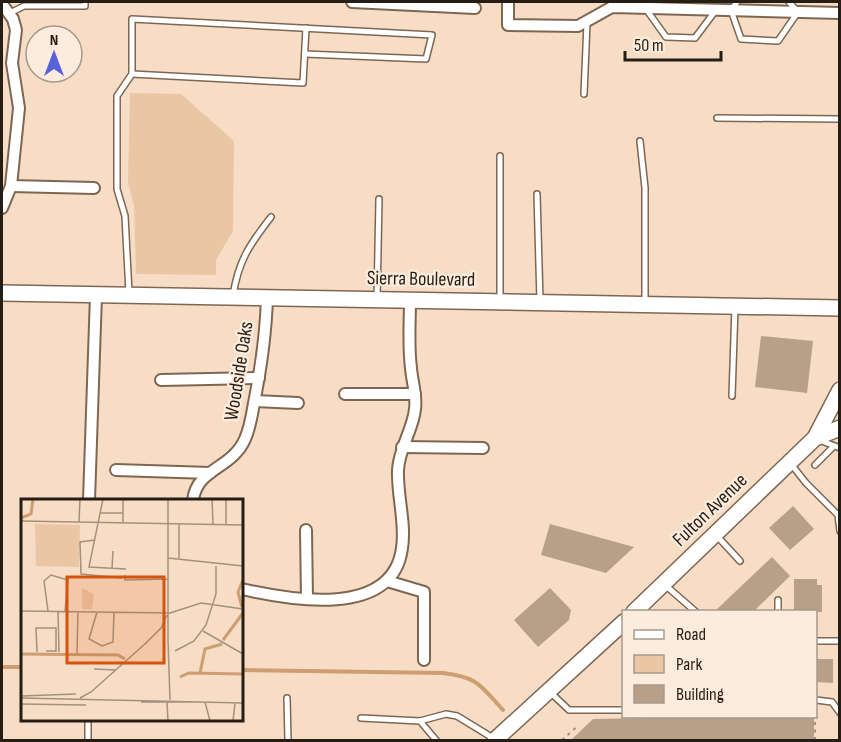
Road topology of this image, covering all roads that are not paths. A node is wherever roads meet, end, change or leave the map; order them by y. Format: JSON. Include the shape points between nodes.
{"nodes":[{"id":1,"x":85,"y":2,"type":"edge"},
{"id":2,"x":352,"y":2,"type":"edge"},
{"id":3,"x":508,"y":2,"type":"edge"},
{"id":4,"x":789,"y":2,"type":"edge"},
{"id":5,"x":2,"y":4,"type":"edge"},
{"id":6,"x":734,"y":6,"type":"edge"},
{"id":7,"x":475,"y":8,"type":"dead end"},
{"id":8,"x":645,"y":8,"type":"junction"},
{"id":9,"x":716,"y":9,"type":"junction"},
{"id":10,"x":798,"y":12,"type":"junction"},
{"id":11,"x":10,"y":13,"type":"junction"},
{"id":12,"x":840,"y":13,"type":"edge"},
{"id":13,"x":587,"y":21,"type":"junction"},
{"id":14,"x":306,"y":28,"type":"junction"},
{"id":15,"x":305,"y":54,"type":"junction"},
{"id":16,"x":132,"y":74,"type":"junction"},
{"id":17,"x":584,"y":94,"type":"dead end"},
{"id":18,"x":717,"y":118,"type":"dead end"},
{"id":19,"x":840,"y":119,"type":"edge"},
{"id":20,"x":640,"y":141,"type":"dead end"},
{"id":21,"x":500,"y":156,"type":"dead end"},
{"id":22,"x":2,"y":163,"type":"edge"},
{"id":23,"x":13,"y":164,"type":"junction"},
{"id":24,"x":11,"y":186,"type":"junction"},
{"id":25,"x":94,"y":188,"type":"dead end"},
{"id":26,"x":537,"y":194,"type":"dead end"},
{"id":27,"x":379,"y":199,"type":"dead end"},
{"id":28,"x":2,"y":208,"type":"edge"},
{"id":29,"x":271,"y":217,"type":"dead end"},
{"id":30,"x":2,"y":294,"type":"edge"},
{"id":31,"x":96,"y":295,"type":"junction"},
{"id":32,"x":129,"y":295,"type":"junction"},
{"id":33,"x":233,"y":297,"type":"junction"},
{"id":34,"x":267,"y":297,"type":"junction"},
{"id":35,"x":377,"y":299,"type":"junction"},
{"id":36,"x":410,"y":299,"type":"junction"},
{"id":37,"x":500,"y":301,"type":"junction"},
{"id":38,"x":540,"y":302,"type":"junction"},
{"id":39,"x":645,"y":304,"type":"junction"},
{"id":40,"x":736,"y":306,"type":"junction"},
{"id":41,"x":840,"y":308,"type":"edge"},
{"id":42,"x":259,"y":378,"type":"junction"},
{"id":43,"x":160,"y":380,"type":"dead end"},
{"id":44,"x":840,"y":390,"type":"edge"},
{"id":45,"x":345,"y":394,"type":"dead end"},
{"id":46,"x":415,"y":394,"type":"junction"},
{"id":47,"x":732,"y":396,"type":"dead end"},
{"id":48,"x":255,"y":401,"type":"junction"},
{"id":49,"x":298,"y":403,"type":"dead end"},
{"id":50,"x":840,"y":428,"type":"edge"},
{"id":51,"x":815,"y":438,"type":"junction"},
{"id":52,"x":402,"y":447,"type":"junction"},
{"id":53,"x":837,"y":447,"type":"edge"},
{"id":54,"x":483,"y":448,"type":"dead end"},
{"id":55,"x":789,"y":462,"type":"junction"},
{"id":56,"x":815,"y":465,"type":"dead end"},
{"id":57,"x":116,"y":470,"type":"dead end"},
{"id":58,"x":210,"y":473,"type":"junction"},
{"id":59,"x":88,"y":499,"type":"edge"},
{"id":60,"x":194,"y":499,"type":"edge"},
{"id":61,"x":306,"y":530,"type":"dead end"},
{"id":62,"x":840,"y":531,"type":"edge"},
{"id":63,"x":716,"y":535,"type":"junction"},
{"id":64,"x":740,"y":561,"type":"dead end"},
{"id":65,"x":387,"y":581,"type":"junction"},
{"id":66,"x":664,"y":584,"type":"junction"},
{"id":67,"x":243,"y":589,"type":"edge"},
{"id":68,"x":307,"y":598,"type":"junction"},
{"id":69,"x":778,"y":600,"type":"dead end"},
{"id":70,"x":636,"y":610,"type":"edge"},
{"id":71,"x":694,"y":610,"type":"edge"},
{"id":72,"x":778,"y":610,"type":"edge"},
{"id":73,"x":622,"y":624,"type":"edge"},
{"id":74,"x":817,"y":641,"type":"edge"},
{"id":75,"x":840,"y":641,"type":"edge"},
{"id":76,"x":424,"y":660,"type":"dead end"},
{"id":77,"x":548,"y":691,"type":"junction"},
{"id":78,"x":287,"y":698,"type":"dead end"},
{"id":79,"x":817,"y":700,"type":"edge"},
{"id":80,"x":622,"y":710,"type":"edge"},
{"id":81,"x":840,"y":713,"type":"edge"},
{"id":82,"x":361,"y":718,"type":"dead end"},
{"id":83,"x":88,"y":721,"type":"edge"},
{"id":84,"x":420,"y":721,"type":"junction"},
{"id":85,"x":496,"y":740,"type":"edge"},
{"id":86,"x":88,"y":741,"type":"edge"},
{"id":87,"x":288,"y":741,"type":"edge"},
{"id":88,"x":436,"y":741,"type":"edge"}],
"edges":[{"from":1,"to":11,"type":"lane","via":[[85,6],[24,6]]},
{"from":2,"to":7,"type":"street"},
{"from":3,"to":13,"type":"street","via":[[508,25],[578,26]]},
{"from":4,"to":10,"type":"lane"},
{"from":5,"to":11,"type":"street"},
{"from":6,"to":9,"type":"street"},
{"from":6,"to":10,"type":"street"},
{"from":6,"to":10,"type":"lane","via":[[741,39],[778,41]]},
{"from":8,"to":9,"type":"street"},
{"from":8,"to":9,"type":"lane","via":[[666,37],[694,38]]},
{"from":8,"to":13,"type":"street","via":[[612,7]]},
{"from":10,"to":12,"type":"street"},
{"from":11,"to":23,"type":"street","via":[[16,30],[12,63],[19,108]]},
{"from":13,"to":17,"type":"lane"},
{"from":14,"to":15,"type":"lane"},
{"from":14,"to":15,"type":"lane","via":[[432,35],[426,60]]},
{"from":14,"to":16,"type":"lane","via":[[132,20]]},
{"from":15,"to":16,"type":"lane","via":[[303,83]]},
{"from":16,"to":32,"type":"lane","via":[[117,96],[117,189],[125,216]]},
{"from":18,"to":19,"type":"lane"},
{"from":20,"to":39,"type":"lane","via":[[645,188]]},
{"from":21,"to":37,"type":"lane"},
{"from":22,"to":23,"type":"street"},
{"from":23,"to":24,"type":"street"},
{"from":24,"to":25,"type":"street"},
{"from":24,"to":28,"type":"street"},
{"from":26,"to":38,"type":"lane"},
{"from":27,"to":35,"type":"lane"},
{"from":29,"to":33,"type":"lane","via":[[248,246]]},
{"from":30,"to":31,"type":"street","name":"Sierra Boulevard"},
{"from":31,"to":32,"type":"street","name":"Sierra Boulevard"},
{"from":31,"to":59,"type":"street"},
{"from":32,"to":33,"type":"street","name":"Sierra Boulevard"},
{"from":33,"to":34,"type":"street","name":"Sierra Boulevard"},
{"from":34,"to":35,"type":"street","name":"Sierra Boulevard"},
{"from":34,"to":42,"type":"street","name":"Woodside Oaks"},
{"from":35,"to":36,"type":"street","name":"Sierra Boulevard"},
{"from":36,"to":37,"type":"street","name":"Sierra Boulevard"},
{"from":36,"to":46,"type":"street","via":[[410,359]]},
{"from":37,"to":38,"type":"street","name":"Sierra Boulevard"},
{"from":38,"to":39,"type":"street","name":"Sierra Boulevard"},
{"from":39,"to":40,"type":"street","name":"Sierra Boulevard"},
{"from":40,"to":41,"type":"street","name":"Sierra Boulevard"},
{"from":40,"to":47,"type":"lane"},
{"from":42,"to":43,"type":"street"},
{"from":42,"to":48,"type":"street","name":"Woodside Oaks"},
{"from":44,"to":51,"type":"street","name":"Fulton Avenue"},
{"from":45,"to":46,"type":"street"},
{"from":46,"to":52,"type":"street","via":[[413,418]]},
{"from":48,"to":49,"type":"street"},
{"from":48,"to":58,"type":"street","name":"Woodside Oaks","via":[[238,451]]},
{"from":50,"to":51,"type":"street","name":"Fulton Avenue"},
{"from":51,"to":53,"type":"lane"},
{"from":51,"to":55,"type":"street","name":"Fulton Avenue"},
{"from":52,"to":54,"type":"street"},
{"from":52,"to":65,"type":"street","via":[[398,486],[403,546]]},
{"from":53,"to":56,"type":"lane"},
{"from":55,"to":62,"type":"lane","via":[[838,515]]},
{"from":55,"to":63,"type":"street","name":"Fulton Avenue"},
{"from":57,"to":58,"type":"street"},
{"from":58,"to":60,"type":"street","name":"Woodside Oaks","via":[[199,482]]},
{"from":61,"to":68,"type":"street"},
{"from":63,"to":64,"type":"lane"},
{"from":63,"to":66,"type":"street","name":"Fulton Avenue"},
{"from":65,"to":68,"type":"street","via":[[366,595],[353,598]]},
{"from":65,"to":76,"type":"street","via":[[424,592]]},
{"from":66,"to":70,"type":"street","name":"Fulton Avenue"},
{"from":66,"to":71,"type":"lane"},
{"from":67,"to":68,"type":"street"},
{"from":69,"to":72,"type":"lane"},
{"from":73,"to":77,"type":"street"},
{"from":74,"to":75,"type":"lane"},
{"from":77,"to":80,"type":"lane","via":[[569,710]]},
{"from":77,"to":85,"type":"street"},
{"from":78,"to":87,"type":"lane"},
{"from":79,"to":81,"type":"lane","via":[[832,702]]},
{"from":82,"to":84,"type":"lane"},
{"from":83,"to":86,"type":"lane"},
{"from":84,"to":85,"type":"lane","via":[[446,714],[457,716]]},
{"from":84,"to":88,"type":"lane"}]}
